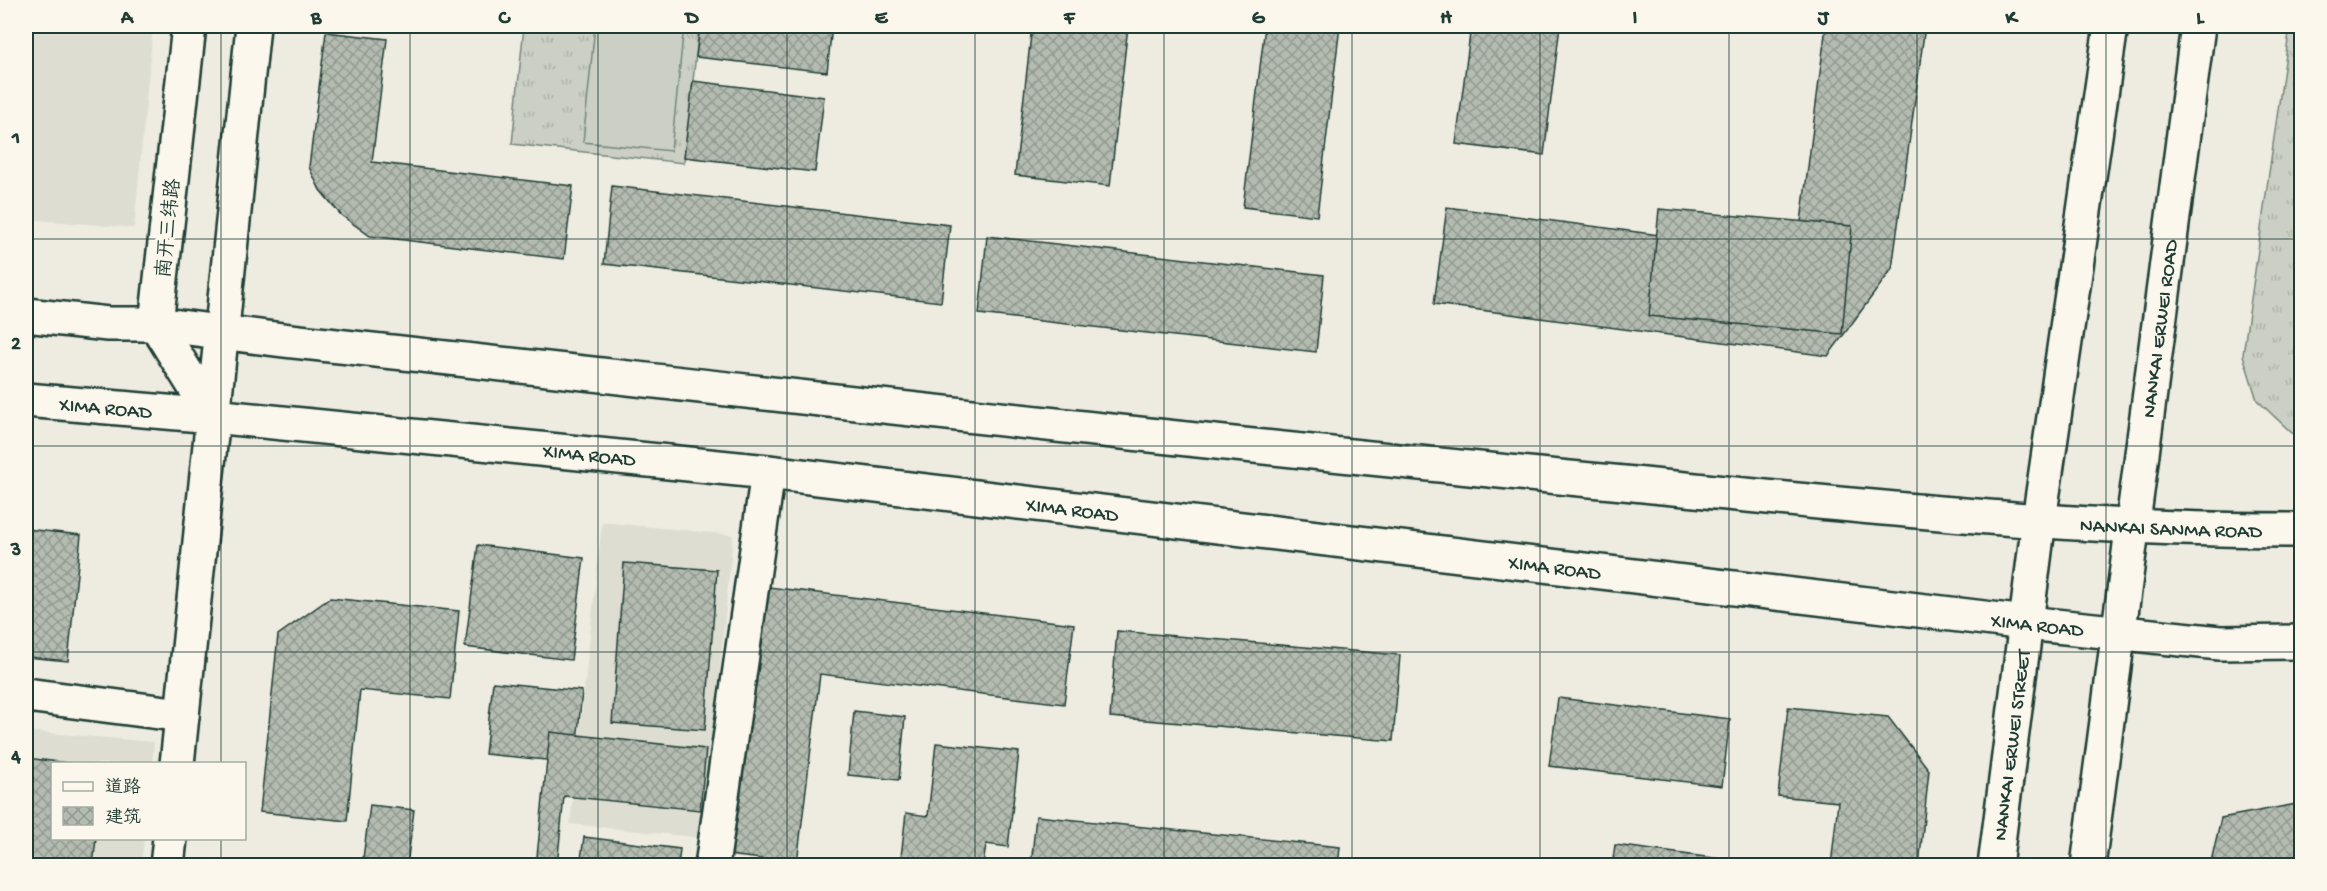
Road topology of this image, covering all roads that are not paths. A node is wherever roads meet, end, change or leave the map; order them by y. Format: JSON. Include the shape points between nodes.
{"nodes":[{"id":1,"x":189,"y":26,"type":"edge"},
{"id":2,"x":253,"y":26,"type":"edge"},
{"id":3,"x":2111,"y":26,"type":"edge"},
{"id":4,"x":2198,"y":26,"type":"edge"},
{"id":5,"x":26,"y":315,"type":"edge"},
{"id":6,"x":156,"y":324,"type":"junction"},
{"id":7,"x":220,"y":333,"type":"junction"},
{"id":8,"x":26,"y":400,"type":"edge"},
{"id":9,"x":213,"y":416,"type":"junction"},
{"id":10,"x":768,"y":472,"type":"junction"},
{"id":11,"x":2039,"y":520,"type":"junction"},
{"id":12,"x":2132,"y":527,"type":"junction"},
{"id":13,"x":2301,"y":530,"type":"edge"},
{"id":14,"x":2026,"y":623,"type":"junction"},
{"id":15,"x":2117,"y":632,"type":"junction"},
{"id":16,"x":2301,"y":642,"type":"edge"},
{"id":17,"x":26,"y":695,"type":"edge"},
{"id":18,"x":182,"y":715,"type":"junction"},
{"id":19,"x":177,"y":762,"type":"edge"},
{"id":20,"x":170,"y":840,"type":"edge"},
{"id":21,"x":167,"y":866,"type":"edge"},
{"id":22,"x":712,"y":866,"type":"edge"},
{"id":23,"x":1995,"y":866,"type":"edge"},
{"id":24,"x":2088,"y":866,"type":"edge"}],
"edges":[{"from":1,"to":6,"type":"main road","name":"南开三纬路"},
{"from":2,"to":7,"type":"main road"},
{"from":3,"to":11,"type":"main road"},
{"from":4,"to":12,"type":"main road","name":"NANKAI ERWEI ROAD"},
{"from":5,"to":6,"type":"main road","via":[[108,324]]},
{"from":6,"to":7,"type":"main road"},
{"from":6,"to":9,"type":"main road"},
{"from":7,"to":9,"type":"main road"},
{"from":7,"to":11,"type":"main road","via":[[1469,468]]},
{"from":8,"to":9,"type":"main road","name":"XIMA ROAD"},
{"from":9,"to":10,"type":"main road","name":"XIMA ROAD"},
{"from":9,"to":18,"type":"main road"},
{"from":10,"to":14,"type":"main road","name":"XIMA ROAD"},
{"from":10,"to":22,"type":"main road"},
{"from":11,"to":12,"type":"main road","name":"NANKAI SANMA ROAD"},
{"from":11,"to":14,"type":"main road","name":"NANKAI ERWEI STREET"},
{"from":12,"to":13,"type":"main road","name":"NANKAI SANMA ROAD"},
{"from":12,"to":15,"type":"main road","name":"NANKAI ERWEI ROAD"},
{"from":14,"to":15,"type":"main road","name":"XIMA ROAD"},
{"from":14,"to":23,"type":"main road","name":"NANKAI ERWEI STREET"},
{"from":15,"to":16,"type":"main road","via":[[2220,643]]},
{"from":15,"to":24,"type":"main road"},
{"from":17,"to":18,"type":"main road"},
{"from":18,"to":19,"type":"main road"},
{"from":20,"to":21,"type":"main road"}]}
